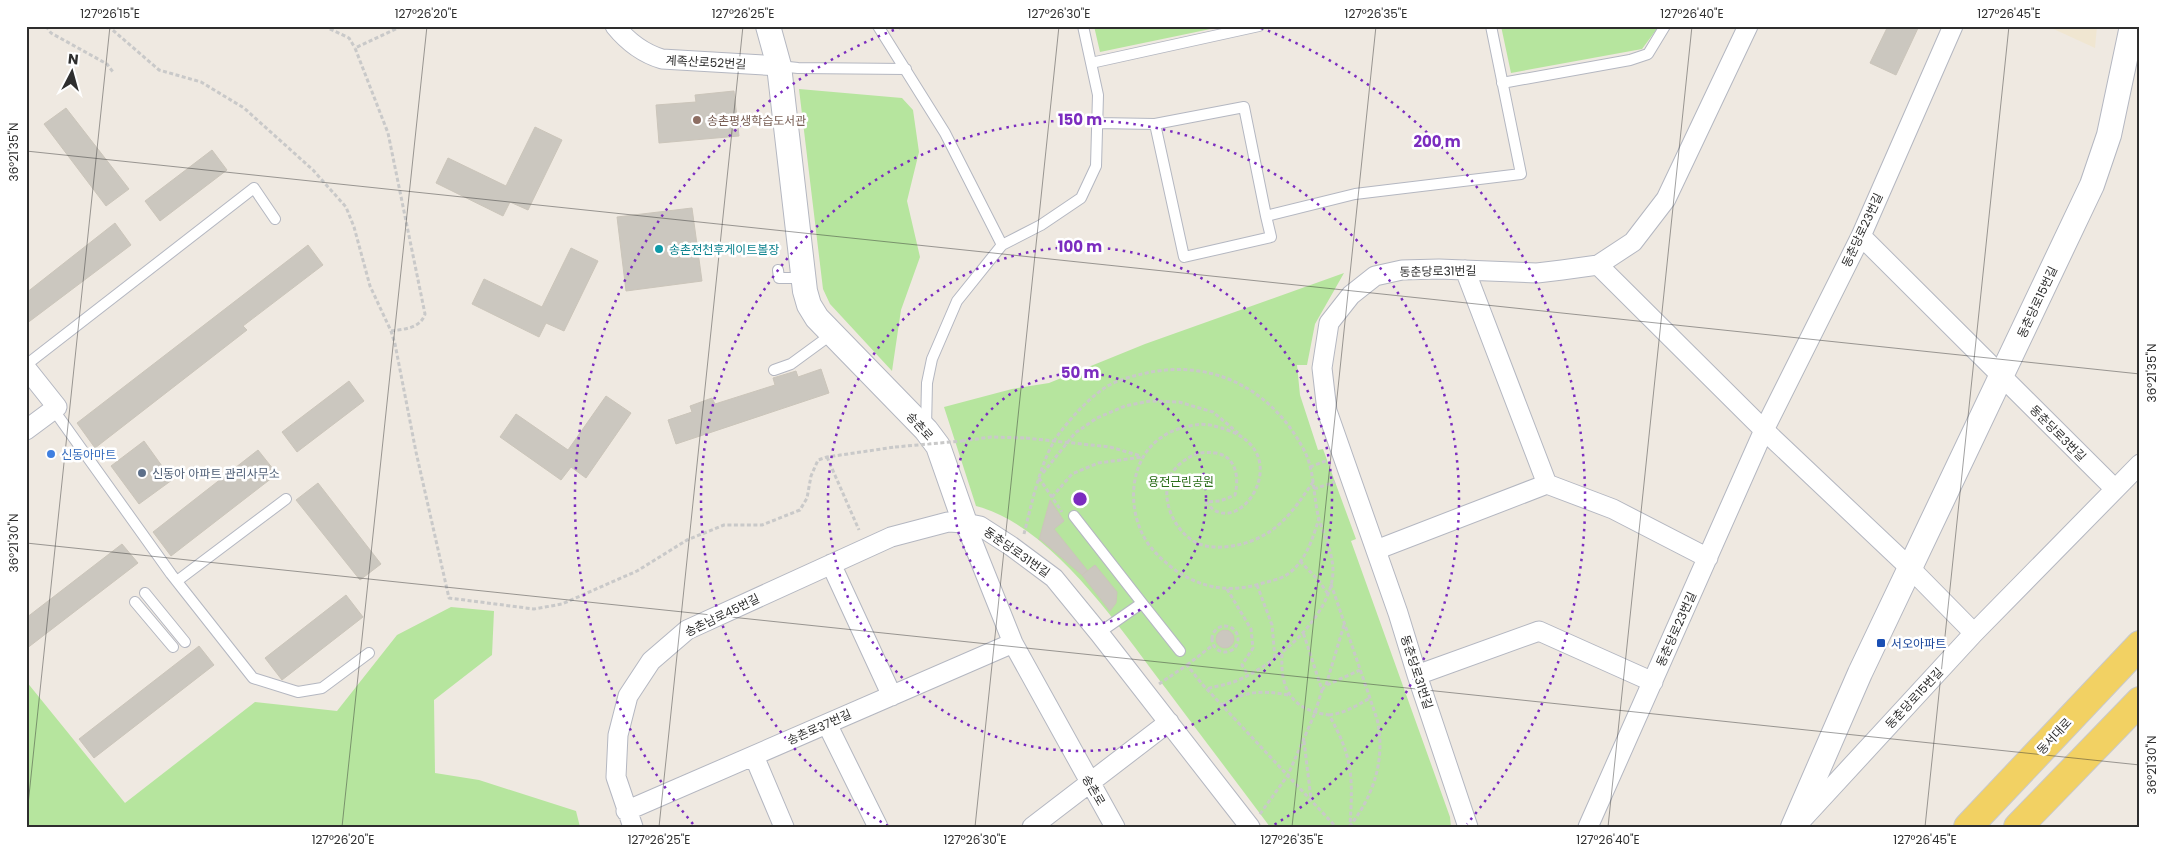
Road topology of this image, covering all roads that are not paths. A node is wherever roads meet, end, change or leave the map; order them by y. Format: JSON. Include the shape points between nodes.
{"nodes":[{"id":1,"x":615,"y":26,"type":"edge"},
{"id":2,"x":768,"y":26,"type":"edge"},
{"id":3,"x":878,"y":26,"type":"edge"},
{"id":4,"x":1083,"y":26,"type":"edge"},
{"id":5,"x":1259,"y":26,"type":"edge"},
{"id":6,"x":1491,"y":26,"type":"edge"},
{"id":7,"x":1664,"y":26,"type":"edge"},
{"id":8,"x":1748,"y":26,"type":"edge"},
{"id":9,"x":1953,"y":26,"type":"edge"},
{"id":10,"x":2132,"y":26,"type":"edge"},
{"id":11,"x":1091,"y":63,"type":"junction"},
{"id":12,"x":779,"y":66,"type":"junction"},
{"id":13,"x":906,"y":69,"type":"junction"},
{"id":14,"x":1502,"y":83,"type":"junction"},
{"id":15,"x":1097,"y":123,"type":"junction"},
{"id":16,"x":1154,"y":124,"type":"junction"},
{"id":17,"x":1266,"y":216,"type":"junction"},
{"id":18,"x":275,"y":218,"type":"dead end"},
{"id":19,"x":1861,"y":236,"type":"junction"},
{"id":20,"x":1002,"y":245,"type":"junction"},
{"id":21,"x":1598,"y":264,"type":"junction"},
{"id":22,"x":778,"y":270,"type":"dead end"},
{"id":23,"x":1465,"y":270,"type":"junction"},
{"id":24,"x":803,"y":278,"type":"junction"},
{"id":25,"x":832,"y":334,"type":"junction"},
{"id":26,"x":26,"y":367,"type":"edge"},
{"id":27,"x":774,"y":370,"type":"dead end"},
{"id":28,"x":2001,"y":377,"type":"junction"},
{"id":29,"x":53,"y":409,"type":"junction"},
{"id":30,"x":26,"y":430,"type":"edge"},
{"id":31,"x":926,"y":430,"type":"junction"},
{"id":32,"x":1764,"y":430,"type":"junction"},
{"id":33,"x":2140,"y":464,"type":"edge"},
{"id":34,"x":1547,"y":484,"type":"junction"},
{"id":35,"x":2115,"y":489,"type":"junction"},
{"id":36,"x":286,"y":499,"type":"dead end"},
{"id":37,"x":1069,"y":515,"type":"road end"},
{"id":38,"x":964,"y":523,"type":"junction"},
{"id":39,"x":1376,"y":550,"type":"junction"},
{"id":40,"x":1708,"y":558,"type":"junction"},
{"id":41,"x":831,"y":564,"type":"junction"},
{"id":42,"x":1910,"y":568,"type":"junction"},
{"id":43,"x":177,"y":582,"type":"junction"},
{"id":44,"x":146,"y":593,"type":"dead end"},
{"id":45,"x":135,"y":602,"type":"dead end"},
{"id":46,"x":1142,"y":603,"type":"junction"},
{"id":47,"x":1100,"y":633,"type":"junction"},
{"id":48,"x":1974,"y":633,"type":"junction"},
{"id":49,"x":185,"y":642,"type":"dead end"},
{"id":50,"x":1013,"y":643,"type":"junction"},
{"id":51,"x":2140,"y":644,"type":"edge"},
{"id":52,"x":173,"y":647,"type":"dead end"},
{"id":53,"x":1180,"y":651,"type":"dead end"},
{"id":54,"x":369,"y":654,"type":"dead end"},
{"id":55,"x":1417,"y":675,"type":"junction"},
{"id":56,"x":1653,"y":682,"type":"junction"},
{"id":57,"x":892,"y":696,"type":"junction"},
{"id":58,"x":2140,"y":701,"type":"edge"},
{"id":59,"x":1169,"y":722,"type":"junction"},
{"id":60,"x":827,"y":724,"type":"junction"},
{"id":61,"x":754,"y":756,"type":"junction"},
{"id":62,"x":1089,"y":783,"type":"junction"},
{"id":63,"x":630,"y":819,"type":"edge"},
{"id":64,"x":1254,"y":821,"type":"edge"},
{"id":65,"x":784,"y":827,"type":"edge"},
{"id":66,"x":878,"y":827,"type":"edge"},
{"id":67,"x":1032,"y":827,"type":"edge"},
{"id":68,"x":1115,"y":827,"type":"edge"},
{"id":69,"x":1468,"y":827,"type":"edge"},
{"id":70,"x":1588,"y":827,"type":"edge"},
{"id":71,"x":1794,"y":827,"type":"edge"},
{"id":72,"x":1968,"y":827,"type":"edge"},
{"id":73,"x":2018,"y":827,"type":"edge"}],
"edges":[{"from":1,"to":12,"type":"street","name":"계족산로52번길","via":[[646,54],[662,59]]},
{"from":2,"to":12,"type":"street","name":"송촌로"},
{"from":3,"to":13,"type":"lane"},
{"from":4,"to":11,"type":"lane"},
{"from":5,"to":11,"type":"lane"},
{"from":6,"to":14,"type":"lane"},
{"from":7,"to":14,"type":"lane","via":[[1648,54]]},
{"from":8,"to":21,"type":"street","name":"동춘당로31번길","via":[[1666,199],[1633,242]]},
{"from":9,"to":19,"type":"street","name":"동춘당로23번길"},
{"from":10,"to":28,"type":"street","name":"동춘당로15번길","via":[[2109,135],[2092,185]]},
{"from":11,"to":15,"type":"lane","via":[[1098,95]]},
{"from":12,"to":13,"type":"lane"},
{"from":12,"to":24,"type":"street","name":"송촌로"},
{"from":13,"to":20,"type":"lane","via":[[945,133]]},
{"from":14,"to":17,"type":"lane","via":[[1521,174],[1355,194]]},
{"from":15,"to":16,"type":"lane"},
{"from":15,"to":20,"type":"lane","via":[[1096,166],[1081,198]]},
{"from":16,"to":17,"type":"lane","via":[[1244,107]]},
{"from":16,"to":17,"type":"lane","via":[[1184,257],[1271,237]]},
{"from":18,"to":26,"type":"lane","via":[[254,188]]},
{"from":19,"to":28,"type":"street","name":"동춘당로3번길"},
{"from":19,"to":32,"type":"street","name":"동춘당로23번길"},
{"from":20,"to":31,"type":"lane","via":[[957,301],[940,338],[927,382]]},
{"from":21,"to":23,"type":"street","name":"동춘당로31번길","via":[[1538,273]]},
{"from":21,"to":32,"type":"street"},
{"from":22,"to":24,"type":"lane","via":[[779,278]]},
{"from":23,"to":34,"type":"street"},
{"from":23,"to":39,"type":"street","name":"동춘당로31번길","via":[[1402,270],[1375,276],[1351,295],[1329,323],[1322,368],[1327,411]]},
{"from":24,"to":25,"type":"street","name":"송촌로","via":[[808,305]]},
{"from":25,"to":27,"type":"lane","via":[[791,364]]},
{"from":25,"to":31,"type":"street","name":"송촌로"},
{"from":26,"to":29,"type":"street","via":[[57,407]]},
{"from":28,"to":35,"type":"street","name":"동춘당로3번길"},
{"from":28,"to":42,"type":"street","name":"동춘당로15번길"},
{"from":29,"to":30,"type":"street"},
{"from":29,"to":43,"type":"lane"},
{"from":31,"to":38,"type":"street","name":"송촌로","via":[[938,446]]},
{"from":32,"to":40,"type":"street","name":"동춘당로23번길"},
{"from":32,"to":42,"type":"street"},
{"from":33,"to":35,"type":"street","name":"동춘당로15번길"},
{"from":34,"to":39,"type":"street"},
{"from":34,"to":40,"type":"street","via":[[1613,509]]},
{"from":35,"to":48,"type":"street","name":"동춘당로15번길"},
{"from":36,"to":43,"type":"lane"},
{"from":37,"to":46,"type":"lane"},
{"from":38,"to":41,"type":"street","name":"송촌남로45번길","via":[[948,522],[891,537]]},
{"from":38,"to":47,"type":"street","name":"동춘당로31번길","via":[[980,526],[1054,578]]},
{"from":38,"to":50,"type":"street","name":"송촌로"},
{"from":39,"to":55,"type":"street","name":"동춘당로31번길"},
{"from":40,"to":56,"type":"street","name":"동춘당로23번길"},
{"from":41,"to":57,"type":"street"},
{"from":41,"to":63,"type":"street","name":"송촌남로45번길","via":[[687,630],[651,661],[628,696],[618,735],[616,777]]},
{"from":42,"to":48,"type":"street"},
{"from":42,"to":71,"type":"street","name":"동춘당로15번길"},
{"from":43,"to":54,"type":"lane","via":[[252,678],[298,692],[322,688]]},
{"from":44,"to":49,"type":"lane"},
{"from":45,"to":52,"type":"lane"},
{"from":46,"to":47,"type":"lane"},
{"from":46,"to":53,"type":"lane"},
{"from":47,"to":59,"type":"street","name":"동춘당로31번길"},
{"from":48,"to":71,"type":"street","name":"동춘당로15번길"},
{"from":50,"to":57,"type":"street","name":"송촌로37번길"},
{"from":50,"to":62,"type":"street","name":"송촌로"},
{"from":51,"to":72,"type":"main road","name":"동서대로"},
{"from":55,"to":56,"type":"street","via":[[1538,631]]},
{"from":55,"to":69,"type":"street","name":"동춘당로31번길"},
{"from":56,"to":70,"type":"street","name":"동춘당로23번길"},
{"from":57,"to":60,"type":"street","name":"송촌로37번길"},
{"from":58,"to":73,"type":"main road"},
{"from":59,"to":62,"type":"street"},
{"from":59,"to":64,"type":"street","name":"동춘당로31번길"},
{"from":60,"to":61,"type":"street","name":"송촌로37번길"},
{"from":60,"to":66,"type":"street"},
{"from":61,"to":63,"type":"street","name":"송촌로37번길"},
{"from":61,"to":65,"type":"street"},
{"from":62,"to":67,"type":"street"},
{"from":62,"to":68,"type":"street","name":"송촌로"}]}
